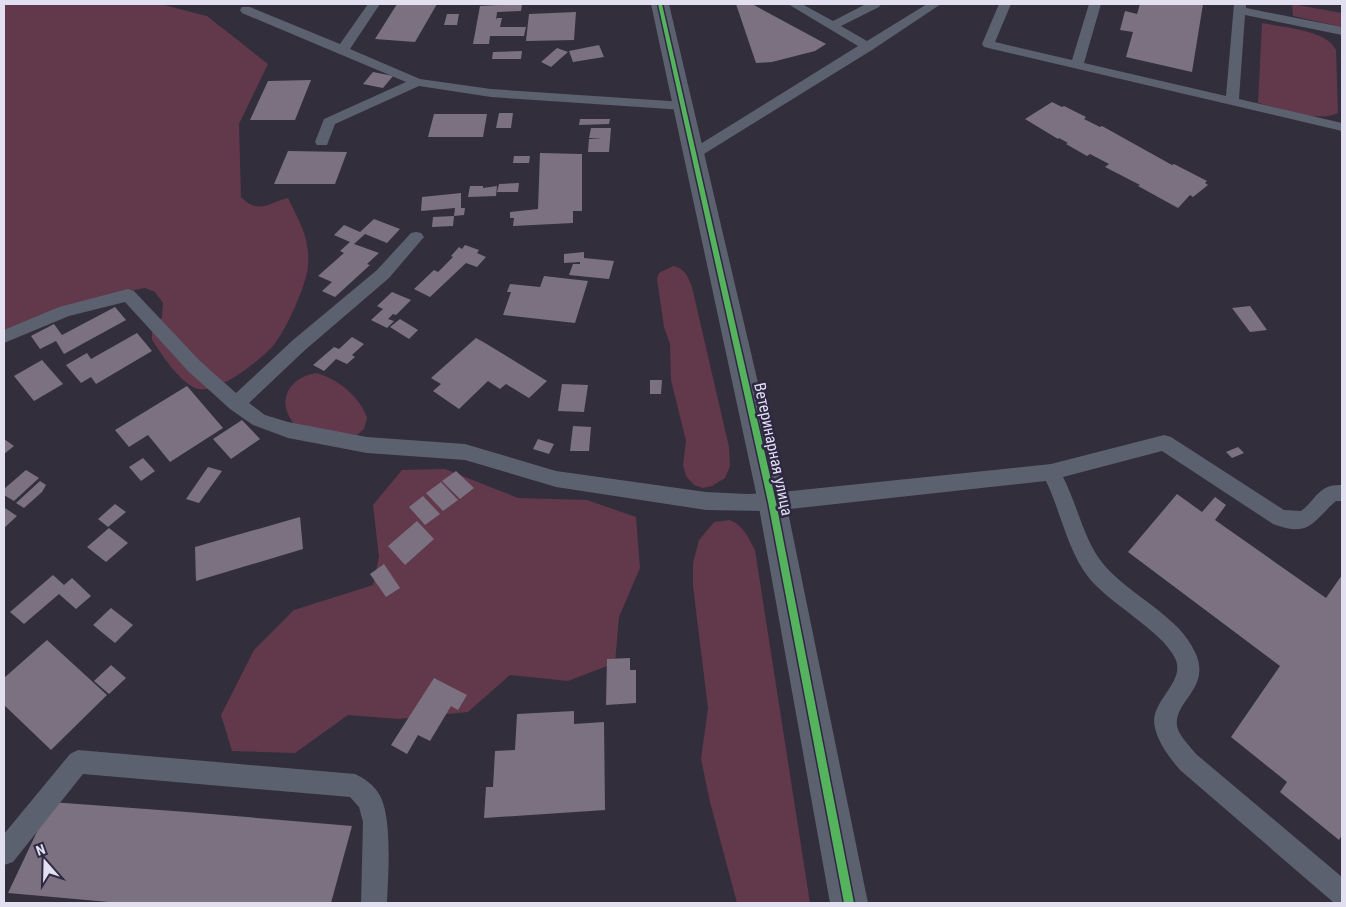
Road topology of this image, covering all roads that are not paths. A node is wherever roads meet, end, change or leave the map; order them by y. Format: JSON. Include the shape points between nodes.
{"nodes":[{"id":1,"x":374,"y":4,"type":"edge"},
{"id":2,"x":660,"y":4,"type":"edge"},
{"id":3,"x":794,"y":4,"type":"edge"},
{"id":4,"x":819,"y":4,"type":"edge"},
{"id":5,"x":875,"y":4,"type":"edge"},
{"id":6,"x":935,"y":4,"type":"edge"},
{"id":7,"x":1005,"y":4,"type":"edge"},
{"id":8,"x":1095,"y":4,"type":"edge"},
{"id":9,"x":1240,"y":7,"type":"edge"},
{"id":10,"x":246,"y":10,"type":"dead end"},
{"id":11,"x":806,"y":10,"type":"junction"},
{"id":12,"x":833,"y":26,"type":"junction"},
{"id":13,"x":1342,"y":31,"type":"edge"},
{"id":14,"x":868,"y":47,"type":"junction"},
{"id":15,"x":343,"y":50,"type":"junction"},
{"id":16,"x":1077,"y":65,"type":"junction"},
{"id":17,"x":417,"y":82,"type":"junction"},
{"id":18,"x":1232,"y":101,"type":"junction"},
{"id":19,"x":684,"y":106,"type":"junction"},
{"id":20,"x":1342,"y":127,"type":"edge"},
{"id":21,"x":322,"y":142,"type":"dead end"},
{"id":22,"x":694,"y":154,"type":"junction"},
{"id":23,"x":416,"y":237,"type":"dead end"},
{"id":24,"x":4,"y":337,"type":"edge"},
{"id":25,"x":236,"y":404,"type":"junction"},
{"id":26,"x":1051,"y":472,"type":"junction"},
{"id":27,"x":1342,"y":493,"type":"edge"},
{"id":28,"x":772,"y":502,"type":"junction"},
{"id":29,"x":4,"y":853,"type":"edge"},
{"id":30,"x":1342,"y":893,"type":"edge"},
{"id":31,"x":374,"y":903,"type":"edge"},
{"id":32,"x":849,"y":903,"type":"edge"}],
"edges":[{"from":1,"to":15,"type":"lane"},
{"from":2,"to":19,"type":"street","name":"Ветеринарная улица"},
{"from":3,"to":11,"type":"lane"},
{"from":4,"to":11,"type":"lane"},
{"from":5,"to":12,"type":"lane"},
{"from":6,"to":14,"type":"lane"},
{"from":7,"to":16,"type":"lane","via":[[988,44]]},
{"from":8,"to":16,"type":"lane"},
{"from":9,"to":13,"type":"lane"},
{"from":9,"to":18,"type":"lane"},
{"from":10,"to":15,"type":"lane"},
{"from":11,"to":12,"type":"lane"},
{"from":12,"to":14,"type":"lane"},
{"from":14,"to":22,"type":"lane"},
{"from":15,"to":17,"type":"lane"},
{"from":16,"to":18,"type":"lane"},
{"from":17,"to":19,"type":"lane","via":[[491,93]]},
{"from":17,"to":21,"type":"lane","via":[[329,122]]},
{"from":18,"to":20,"type":"lane"},
{"from":19,"to":22,"type":"street","name":"Ветеринарная улица"},
{"from":22,"to":28,"type":"street","name":"Ветеринарная улица"},
{"from":23,"to":25,"type":"lane","via":[[383,274]]},
{"from":24,"to":25,"type":"lane","via":[[65,311],[128,295],[194,366]]},
{"from":25,"to":28,"type":"lane","via":[[259,420],[288,430],[367,444],[465,452],[556,479],[706,501]]},
{"from":26,"to":27,"type":"lane","via":[[1164,443],[1280,518],[1306,519],[1332,493]]},
{"from":26,"to":28,"type":"lane"},
{"from":26,"to":30,"type":"lane","via":[[1068,508],[1078,540],[1095,570],[1111,588],[1168,634],[1187,659],[1189,674],[1168,707],[1164,721],[1174,748]]},
{"from":28,"to":32,"type":"street","name":"Ветеринарная улица"},
{"from":29,"to":31,"type":"lane","via":[[78,762],[356,786],[370,801],[375,822]]}]}
